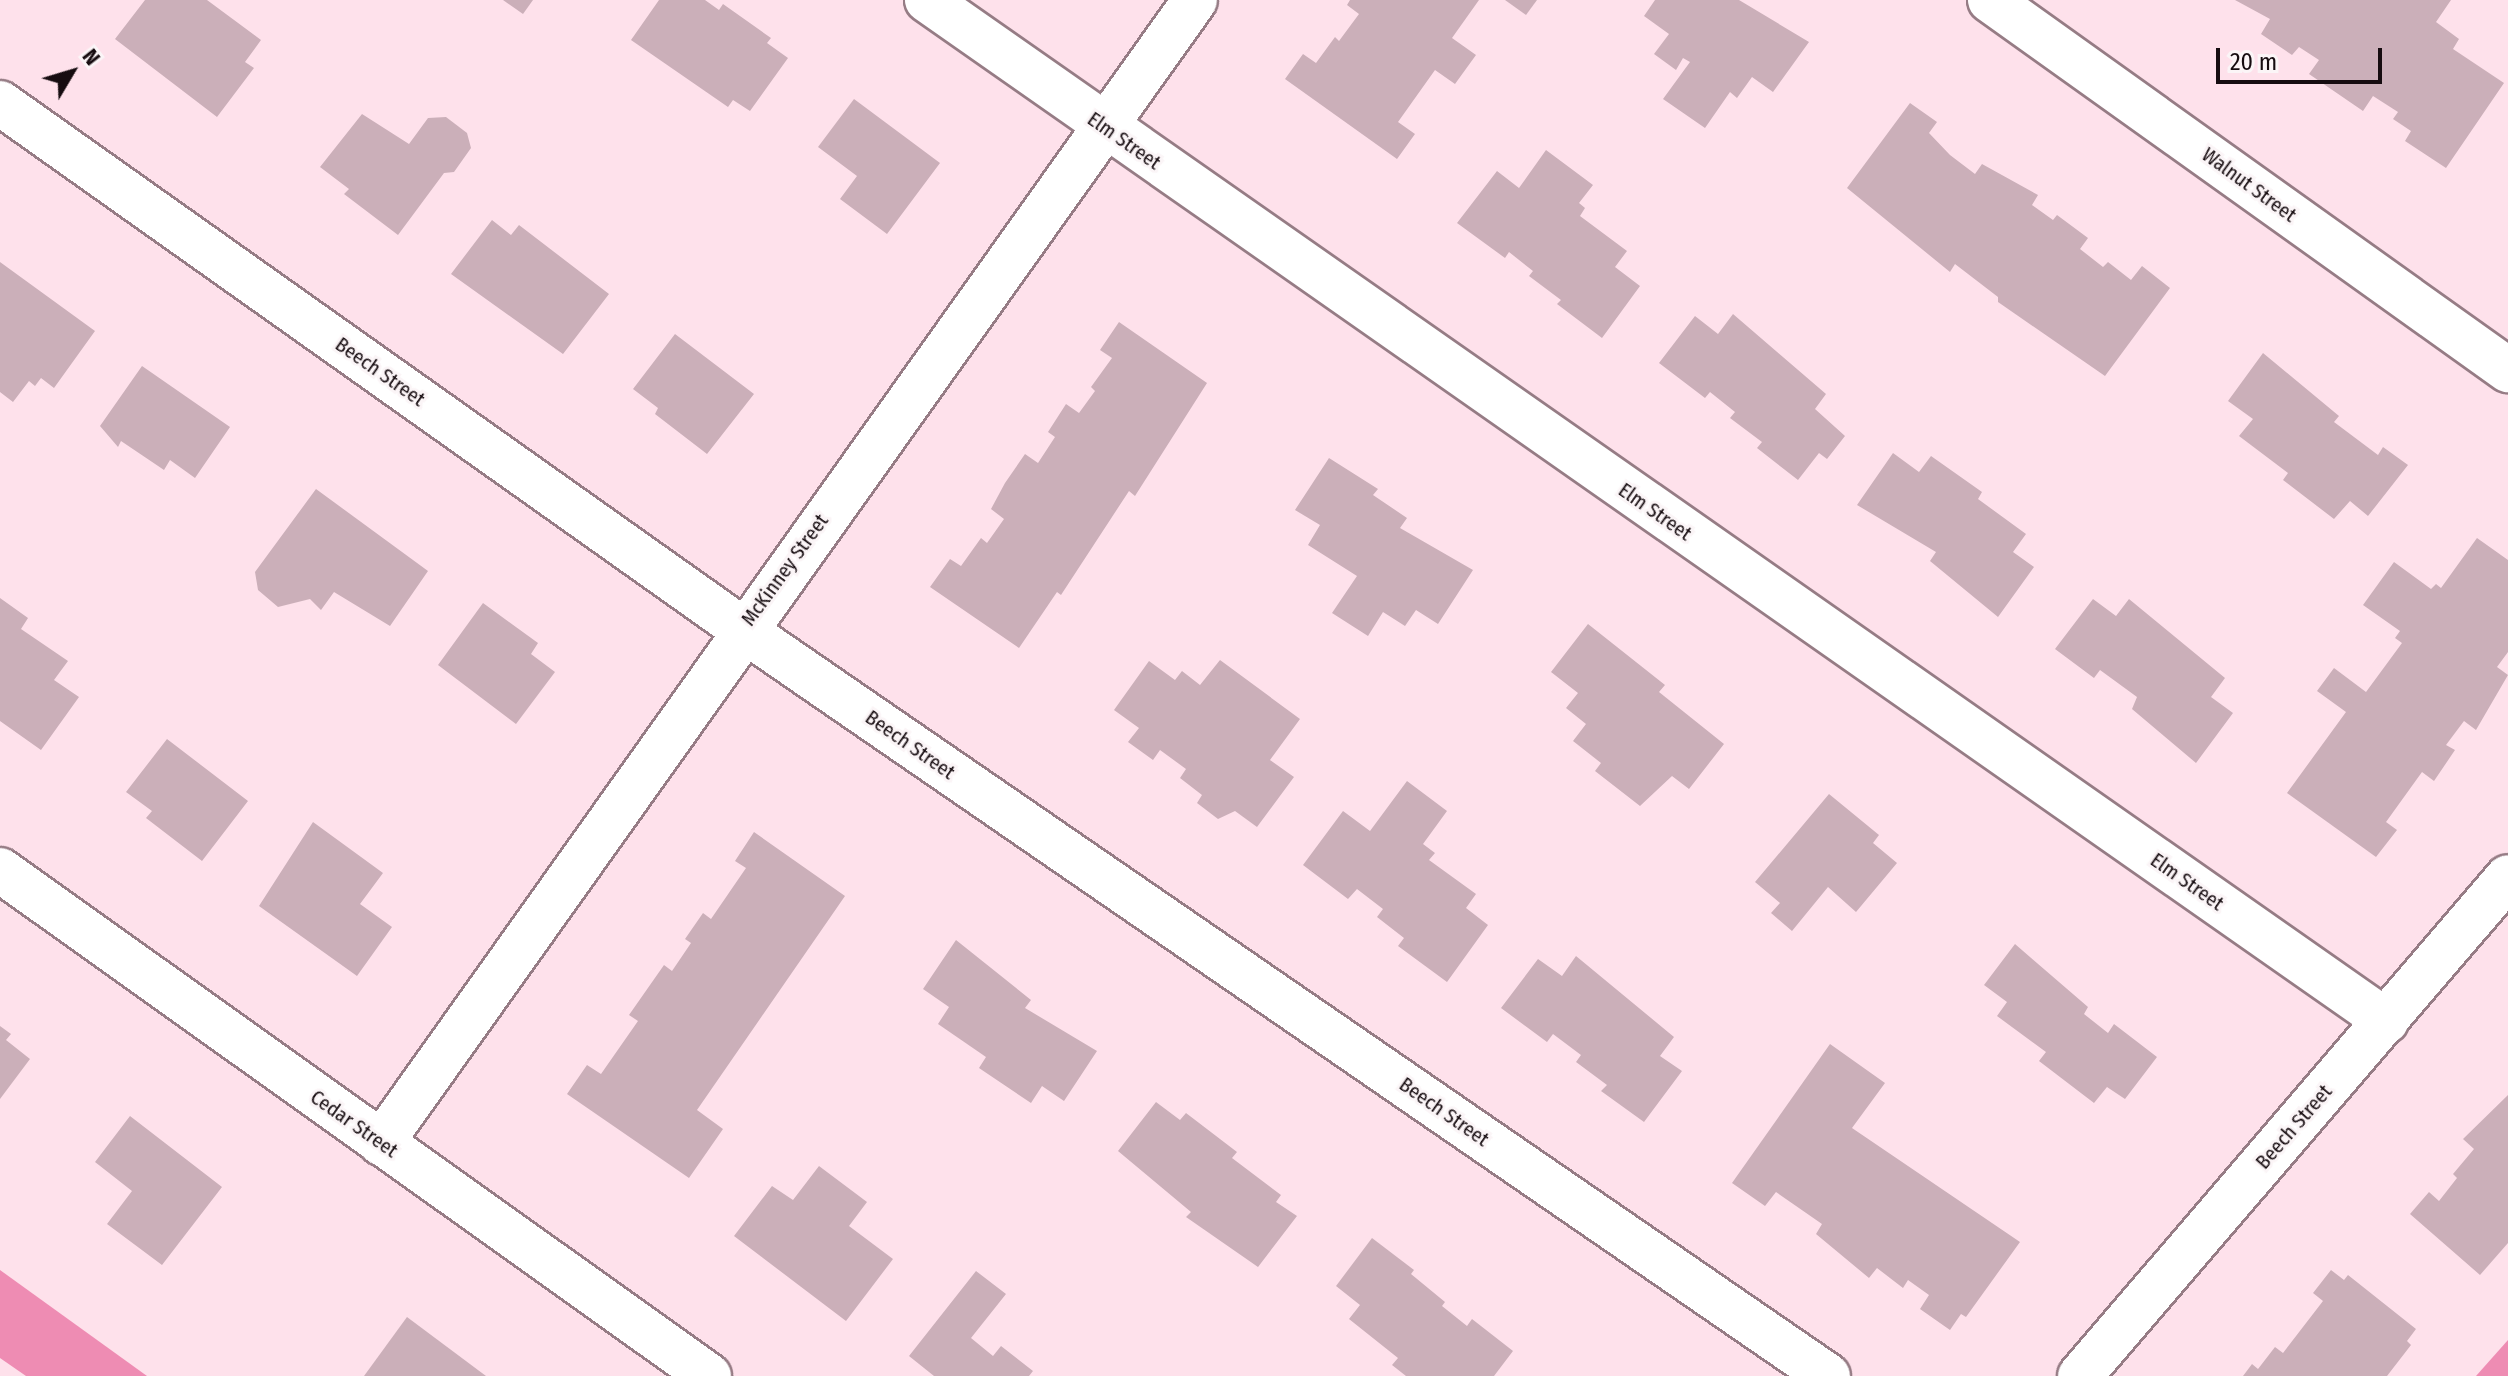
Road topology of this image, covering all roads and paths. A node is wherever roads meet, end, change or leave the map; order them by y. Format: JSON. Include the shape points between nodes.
{"nodes":[{"id":1,"x":927,"y":0,"type":"edge"},
{"id":2,"x":1195,"y":0,"type":"edge"},
{"id":3,"x":1990,"y":0,"type":"edge"},
{"id":4,"x":0,"y":103,"type":"edge"},
{"id":5,"x":1103,"y":127,"type":"junction"},
{"id":6,"x":2508,"y":370,"type":"edge"},
{"id":7,"x":742,"y":629,"type":"junction"},
{"id":8,"x":0,"y":870,"type":"edge"},
{"id":9,"x":2508,"y":877,"type":"edge"},
{"id":10,"x":2386,"y":1021,"type":"junction"},
{"id":11,"x":381,"y":1143,"type":"junction"},
{"id":12,"x":709,"y":1376,"type":"edge"},
{"id":13,"x":1828,"y":1376,"type":"edge"},
{"id":14,"x":2080,"y":1376,"type":"edge"}],
"edges":[{"from":1,"to":5,"type":"street","name":"Elm Street"},
{"from":2,"to":5,"type":"street","name":"McKinney Street"},
{"from":3,"to":6,"type":"street","name":"Walnut Street"},
{"from":4,"to":7,"type":"street","name":"Beech Street"},
{"from":5,"to":7,"type":"street","name":"McKinney Street"},
{"from":5,"to":10,"type":"street","name":"Elm Street"},
{"from":7,"to":11,"type":"street","name":"McKinney Street"},
{"from":7,"to":13,"type":"street","name":"Beech Street"},
{"from":8,"to":11,"type":"street","name":"Cedar Street"},
{"from":9,"to":10,"type":"street","name":"Beech Street"},
{"from":10,"to":14,"type":"street","name":"Beech Street"},
{"from":11,"to":12,"type":"street","name":"Cedar Street"}]}
